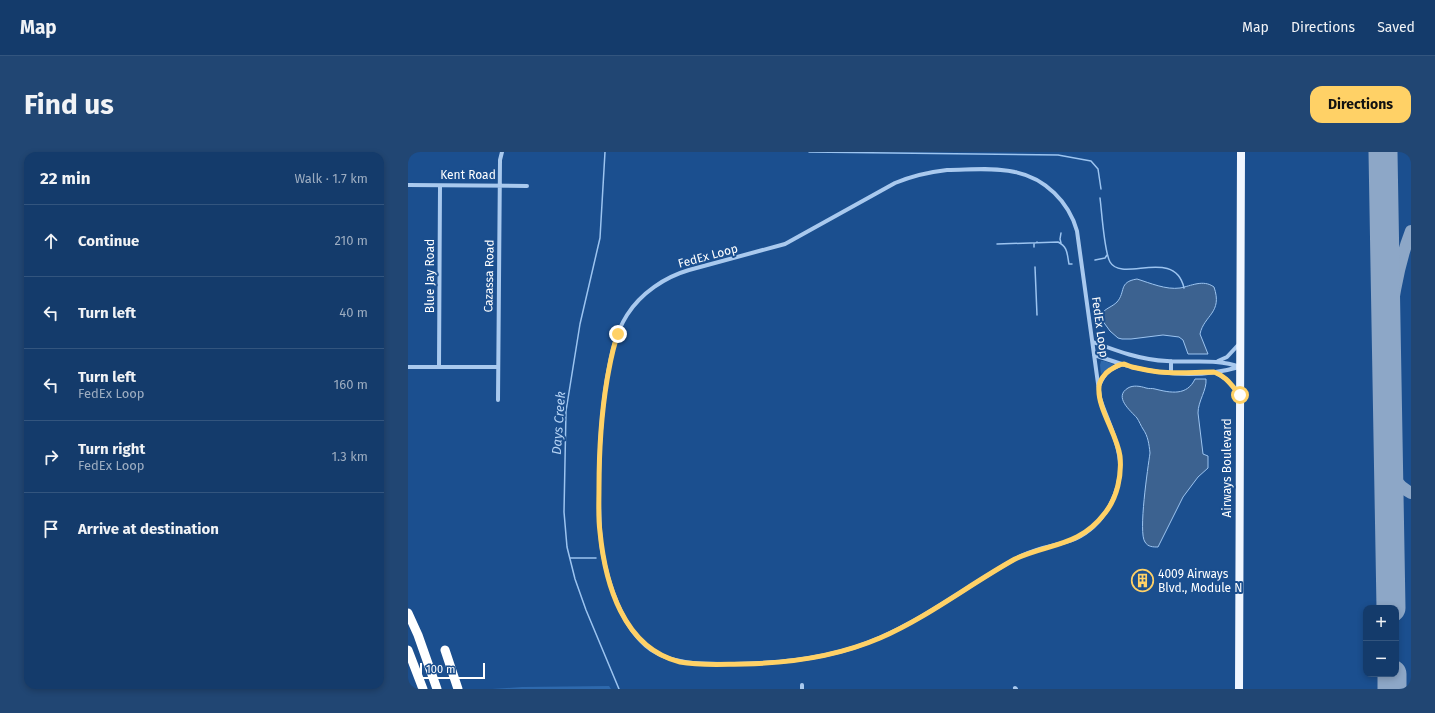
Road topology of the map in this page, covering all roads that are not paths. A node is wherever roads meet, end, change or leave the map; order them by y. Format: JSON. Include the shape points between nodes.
{"nodes":[{"id":1,"x":502,"y":152,"type":"edge"},
{"id":2,"x":1241,"y":152,"type":"edge"},
{"id":3,"x":408,"y":185,"type":"edge"},
{"id":4,"x":440,"y":186,"type":"junction"},
{"id":5,"x":500,"y":186,"type":"junction"},
{"id":6,"x":528,"y":186,"type":"dead end"},
{"id":7,"x":1093,"y":342,"type":"junction"},
{"id":8,"x":1240,"y":342,"type":"junction"},
{"id":9,"x":1094,"y":355,"type":"junction"},
{"id":10,"x":1171,"y":361,"type":"junction"},
{"id":11,"x":1218,"y":361,"type":"junction"},
{"id":12,"x":1123,"y":364,"type":"junction"},
{"id":13,"x":439,"y":366,"type":"junction"},
{"id":14,"x":408,"y":367,"type":"edge"},
{"id":15,"x":498,"y":367,"type":"junction"},
{"id":16,"x":1240,"y":367,"type":"junction"},
{"id":17,"x":1171,"y":372,"type":"junction"},
{"id":18,"x":1214,"y":372,"type":"junction"},
{"id":19,"x":1098,"y":386,"type":"junction"},
{"id":20,"x":1240,"y":395,"type":"junction"},
{"id":21,"x":498,"y":400,"type":"dead end"},
{"id":22,"x":408,"y":613,"type":"edge"},
{"id":23,"x":408,"y":650,"type":"edge"},
{"id":24,"x":445,"y":650,"type":"dead end"},
{"id":25,"x":422,"y":689,"type":"edge"},
{"id":26,"x":437,"y":689,"type":"edge"},
{"id":27,"x":458,"y":689,"type":"edge"},
{"id":28,"x":1239,"y":689,"type":"edge"}],
"edges":[{"from":1,"to":5,"type":"street","name":"Cazassa Road"},
{"from":2,"to":8,"type":"main road","name":"Airways Boulevard"},
{"from":3,"to":4,"type":"street","name":"Kent Road"},
{"from":4,"to":5,"type":"street","name":"Kent Road"},
{"from":4,"to":13,"type":"street","name":"Blue Jay Road"},
{"from":5,"to":6,"type":"street","name":"Kent Road"},
{"from":5,"to":15,"type":"street","name":"Cazassa Road"},
{"from":7,"to":9,"type":"street","name":"FedEx Loop"},
{"from":7,"to":10,"type":"street","via":[[1141,358]]},
{"from":7,"to":19,"type":"street","name":"FedEx Loop","via":[[1076,231],[1069,212],[1046,185],[1031,176],[1005,170],[947,170],[907,178],[785,244],[683,272],[661,282],[630,310],[622,324],[612,350],[601,415],[600,538],[609,579],[625,619],[638,638],[656,652],[671,659],[691,663],[767,663],[806,659],[855,647],[891,632],[1015,559],[1082,536],[1105,514],[1117,490],[1120,462],[1117,444]]},
{"from":8,"to":11,"type":"street","via":[[1227,357]]},
{"from":8,"to":16,"type":"main road","name":"Airways Boulevard"},
{"from":9,"to":12,"type":"street"},
{"from":9,"to":19,"type":"street","name":"FedEx Loop"},
{"from":10,"to":11,"type":"street"},
{"from":10,"to":17,"type":"street"},
{"from":11,"to":16,"type":"street"},
{"from":12,"to":17,"type":"street","via":[[1146,370]]},
{"from":12,"to":19,"type":"street","via":[[1108,371]]},
{"from":13,"to":14,"type":"street"},
{"from":13,"to":15,"type":"street"},
{"from":15,"to":21,"type":"street","name":"Cazassa Road"},
{"from":16,"to":18,"type":"street"},
{"from":16,"to":20,"type":"main road","name":"Airways Boulevard"},
{"from":17,"to":18,"type":"street"},
{"from":18,"to":20,"type":"street","via":[[1226,378]]},
{"from":20,"to":28,"type":"main road","name":"Airways Boulevard"},
{"from":22,"to":26,"type":"highway"},
{"from":23,"to":25,"type":"highway"},
{"from":24,"to":27,"type":"highway"}]}
